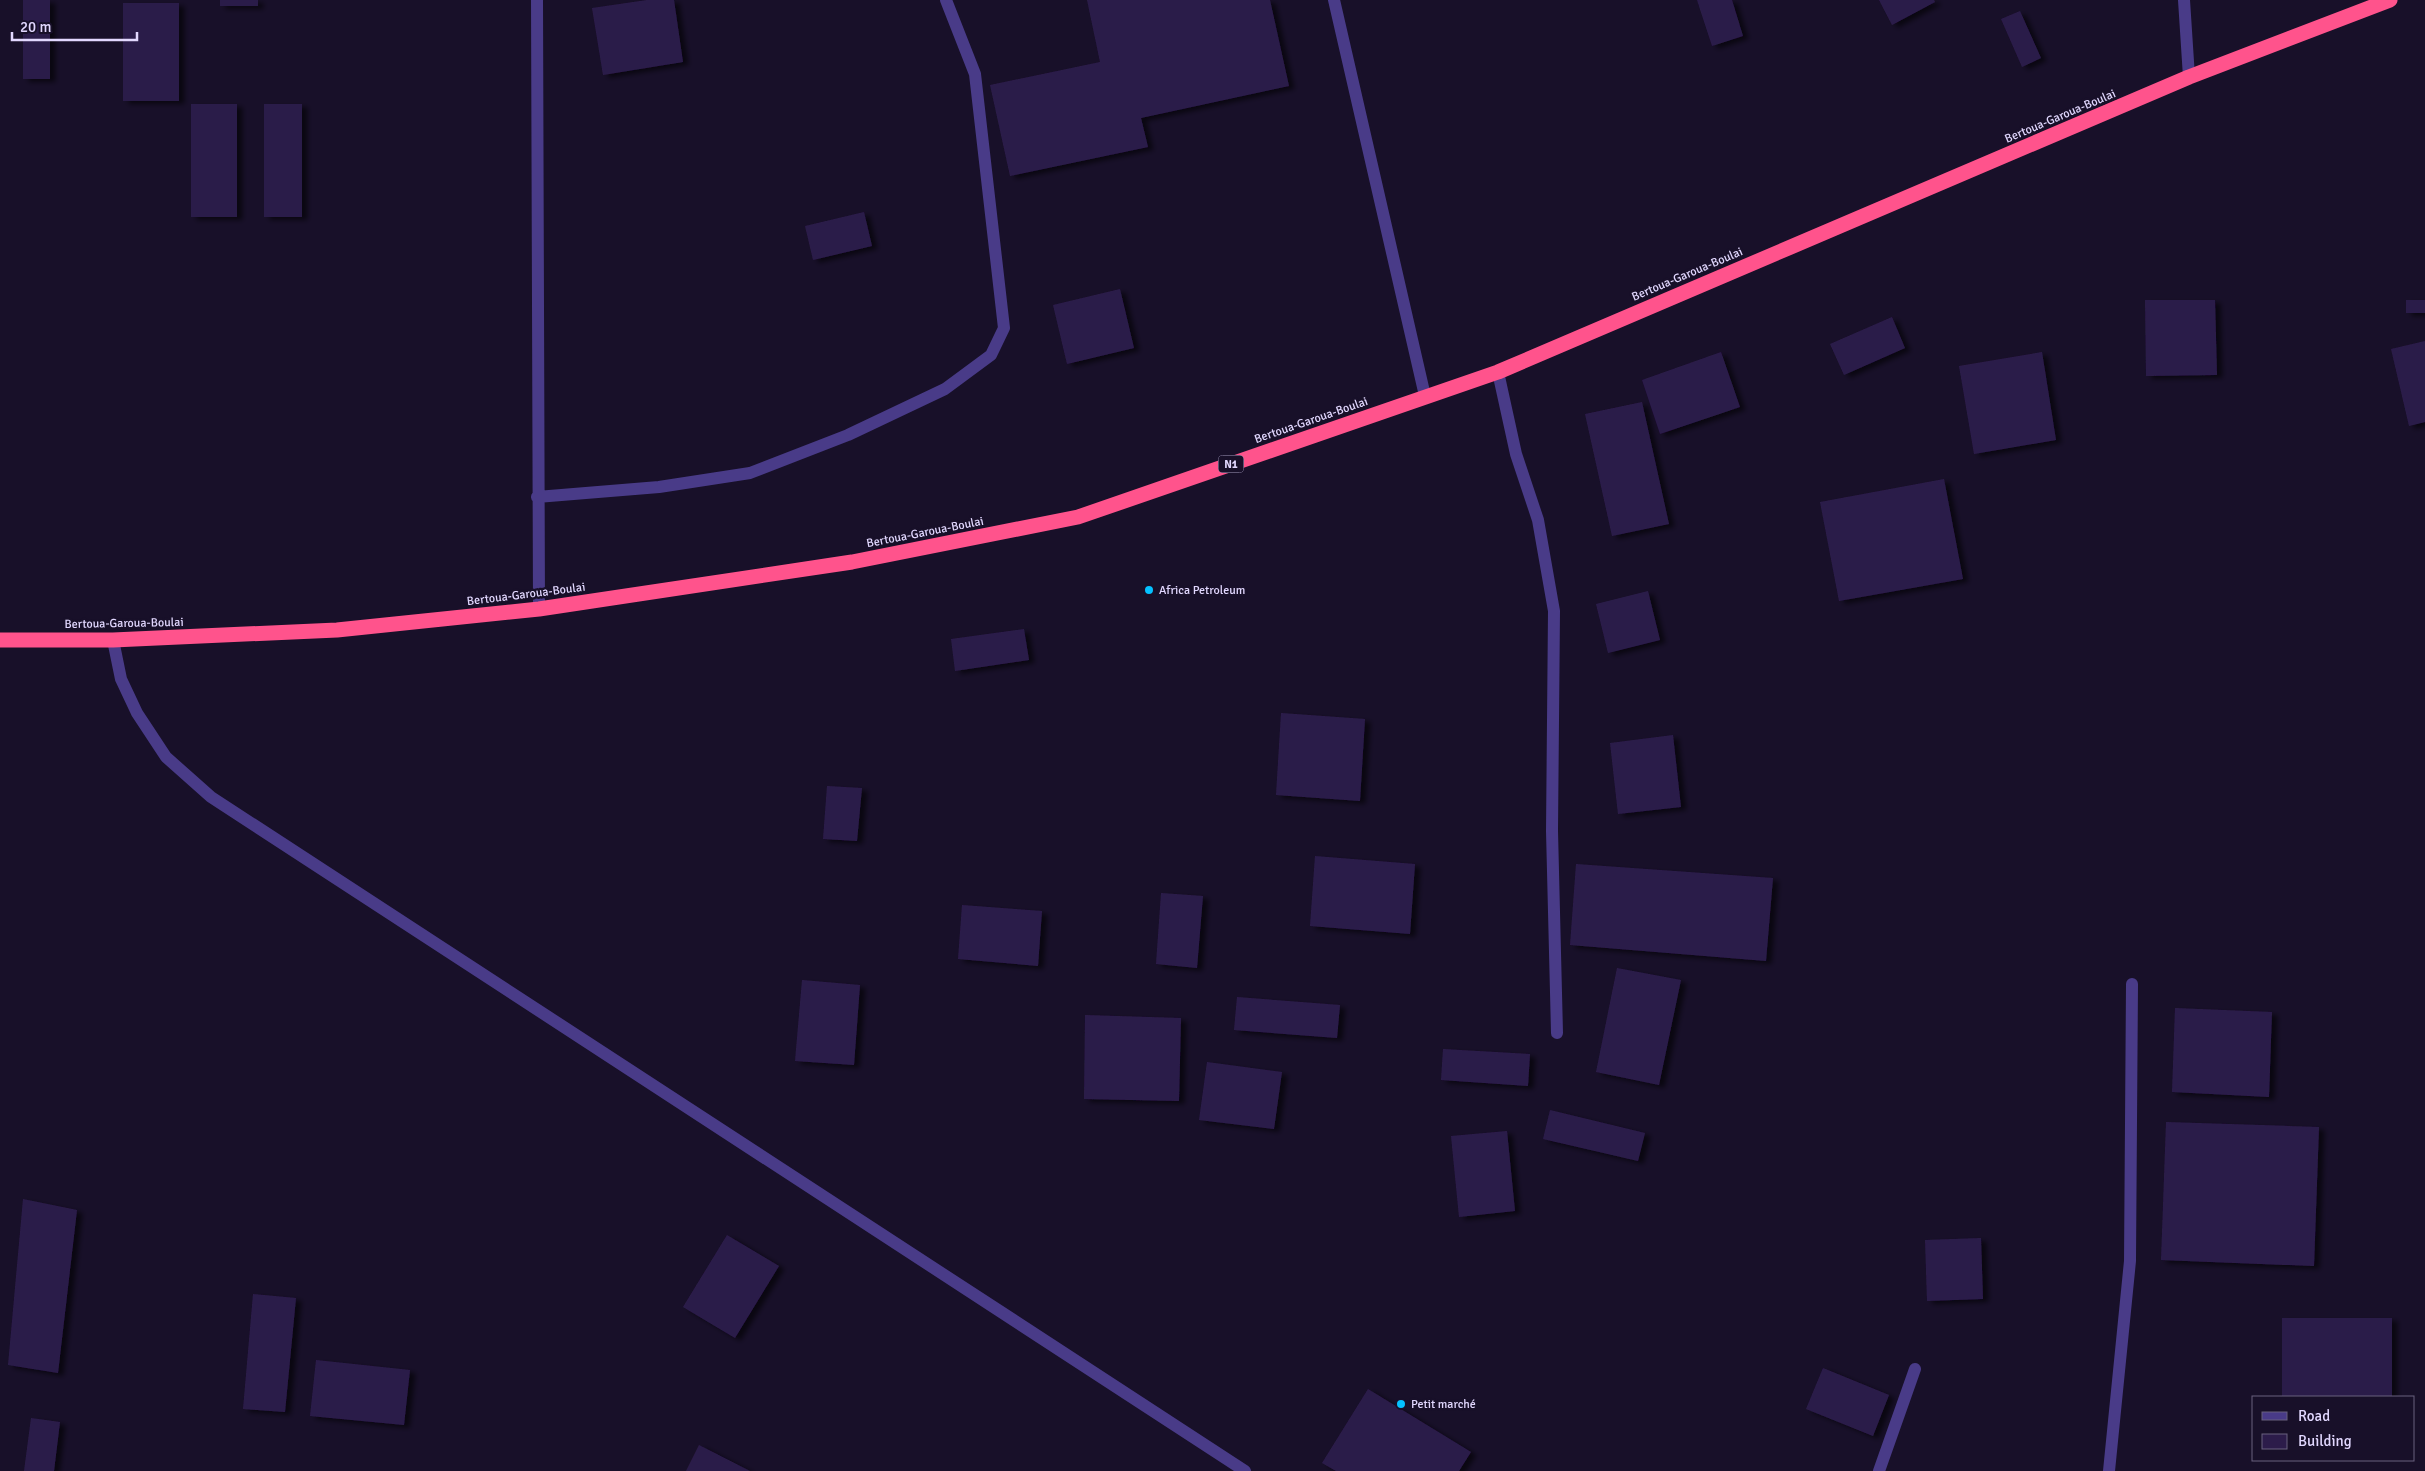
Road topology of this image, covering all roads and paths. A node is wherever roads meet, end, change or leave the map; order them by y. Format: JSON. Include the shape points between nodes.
{"nodes":[{"id":1,"x":537,"y":0,"type":"edge"},
{"id":2,"x":946,"y":0,"type":"edge"},
{"id":3,"x":1334,"y":0,"type":"edge"},
{"id":4,"x":2184,"y":0,"type":"edge"},
{"id":5,"x":2390,"y":0,"type":"edge"},
{"id":6,"x":2189,"y":77,"type":"junction"},
{"id":7,"x":1498,"y":372,"type":"junction"},
{"id":8,"x":1424,"y":396,"type":"junction"},
{"id":9,"x":537,"y":497,"type":"junction"},
{"id":10,"x":539,"y":609,"type":"junction"},
{"id":11,"x":0,"y":640,"type":"edge"},
{"id":12,"x":113,"y":640,"type":"junction"},
{"id":13,"x":2132,"y":984,"type":"dead end"},
{"id":14,"x":1557,"y":1033,"type":"dead end"},
{"id":15,"x":1915,"y":1368,"type":"dead end"},
{"id":16,"x":1240,"y":1469,"type":"edge"},
{"id":17,"x":1879,"y":1471,"type":"edge"},
{"id":18,"x":2109,"y":1471,"type":"edge"}],
"edges":[{"from":1,"to":9,"type":"street"},
{"from":2,"to":9,"type":"street","via":[[975,74],[1004,328],[991,355],[945,388],[848,435],[750,473],[659,487]]},
{"from":3,"to":8,"type":"street"},
{"from":4,"to":6,"type":"street"},
{"from":5,"to":6,"type":"highway","name":"Bertoua-Garoua-Boulai","number":"N1"},
{"from":6,"to":7,"type":"highway","name":"Bertoua-Garoua-Boulai","number":"N1"},
{"from":7,"to":8,"type":"highway","name":"Bertoua-Garoua-Boulai","number":"N1"},
{"from":7,"to":14,"type":"street","via":[[1516,454],[1538,520],[1554,611],[1552,831]]},
{"from":8,"to":10,"type":"highway","name":"Bertoua-Garoua-Boulai","number":"N1","via":[[1078,517],[852,562]]},
{"from":9,"to":10,"type":"street"},
{"from":10,"to":12,"type":"highway","name":"Bertoua-Garoua-Boulai","number":"N1","via":[[338,630]]},
{"from":11,"to":12,"type":"highway","name":"Bertoua-Garoua-Boulai","number":"N1"},
{"from":12,"to":16,"type":"street","via":[[121,679],[137,713],[166,757],[211,797]]},
{"from":13,"to":18,"type":"street","via":[[2130,1261]]},
{"from":15,"to":17,"type":"street"}]}
